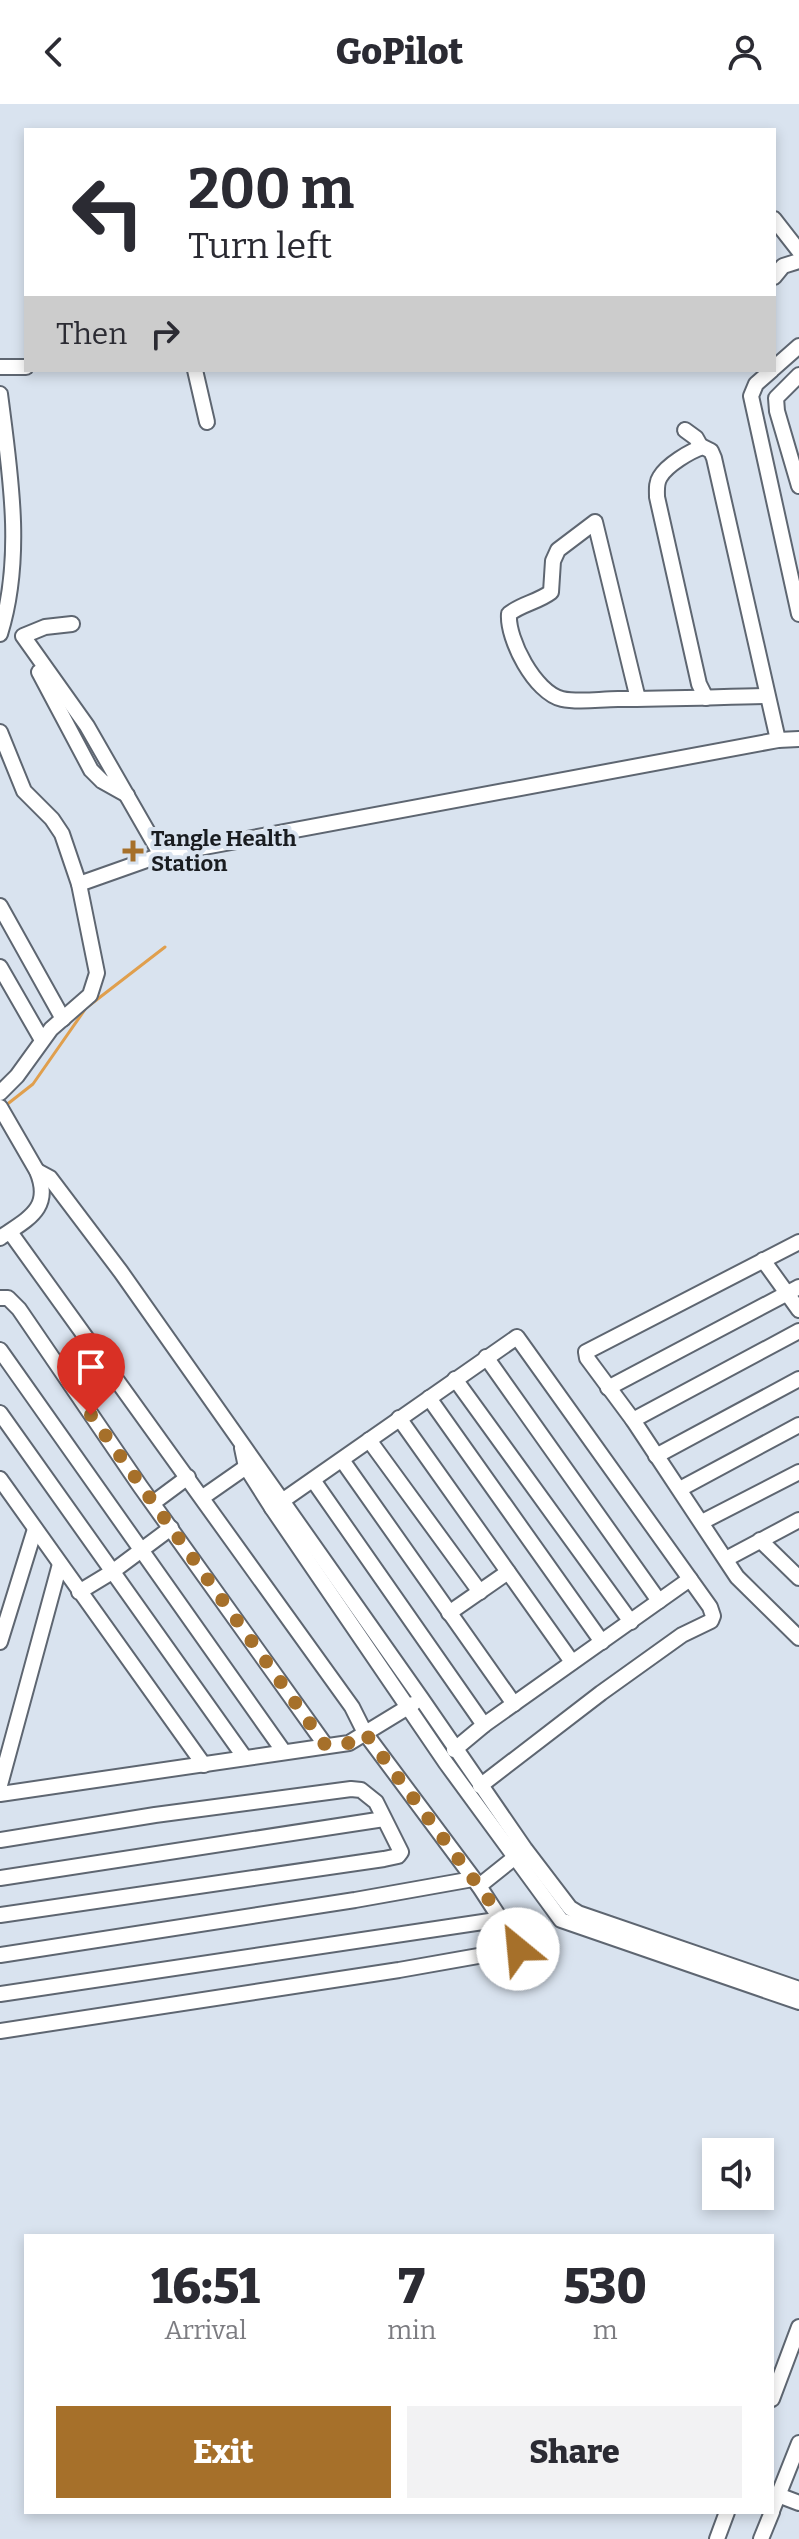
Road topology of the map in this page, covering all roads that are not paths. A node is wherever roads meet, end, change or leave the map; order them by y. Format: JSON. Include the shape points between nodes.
{"nodes":[{"id":1,"x":776,"y":222,"type":"edge"},
{"id":2,"x":799,"y":251,"type":"edge"},
{"id":3,"x":799,"y":261,"type":"edge"},
{"id":4,"x":776,"y":275,"type":"edge"},
{"id":5,"x":799,"y":346,"type":"edge"},
{"id":6,"x":776,"y":366,"type":"edge"},
{"id":7,"x":0,"y":367,"type":"edge"},
{"id":8,"x":24,"y":367,"type":"edge"},
{"id":9,"x":195,"y":372,"type":"edge"},
{"id":10,"x":770,"y":372,"type":"edge"},
{"id":11,"x":799,"y":375,"type":"edge"},
{"id":12,"x":0,"y":394,"type":"edge"},
{"id":13,"x":207,"y":422,"type":"dead end"},
{"id":14,"x":685,"y":430,"type":"dead end"},
{"id":15,"x":794,"y":442,"type":"edge"},
{"id":16,"x":701,"y":447,"type":"junction"},
{"id":17,"x":799,"y":486,"type":"edge"},
{"id":18,"x":799,"y":614,"type":"edge"},
{"id":19,"x":5,"y":619,"type":"junction"},
{"id":20,"x":72,"y":624,"type":"dead end"},
{"id":21,"x":0,"y":634,"type":"edge"},
{"id":22,"x":23,"y":636,"type":"junction"},
{"id":23,"x":767,"y":696,"type":"junction"},
{"id":24,"x":706,"y":698,"type":"junction"},
{"id":25,"x":638,"y":699,"type":"junction"},
{"id":26,"x":0,"y":732,"type":"edge"},
{"id":27,"x":799,"y":739,"type":"edge"},
{"id":28,"x":778,"y":740,"type":"junction"},
{"id":29,"x":161,"y":855,"type":"junction"},
{"id":30,"x":79,"y":884,"type":"junction"},
{"id":31,"x":0,"y":906,"type":"edge"},
{"id":32,"x":6,"y":928,"type":"edge"},
{"id":33,"x":0,"y":967,"type":"edge"},
{"id":34,"x":63,"y":1019,"type":"junction"},
{"id":35,"x":42,"y":1040,"type":"junction"},
{"id":36,"x":0,"y":1093,"type":"edge"},
{"id":37,"x":2,"y":1110,"type":"edge"},
{"id":38,"x":37,"y":1171,"type":"junction"},
{"id":39,"x":68,"y":1203,"type":"junction"},
{"id":40,"x":42,"y":1205,"type":"junction"},
{"id":41,"x":5,"y":1235,"type":"edge"},
{"id":42,"x":799,"y":1242,"type":"edge"},
{"id":43,"x":763,"y":1260,"type":"junction"},
{"id":44,"x":794,"y":1290,"type":"edge"},
{"id":45,"x":0,"y":1298,"type":"edge"},
{"id":46,"x":799,"y":1310,"type":"edge"},
{"id":47,"x":799,"y":1331,"type":"edge"},
{"id":48,"x":0,"y":1350,"type":"edge"},
{"id":49,"x":486,"y":1357,"type":"junction"},
{"id":50,"x":455,"y":1379,"type":"junction"},
{"id":51,"x":799,"y":1379,"type":"edge"},
{"id":52,"x":608,"y":1388,"type":"junction"},
{"id":53,"x":429,"y":1398,"type":"junction"},
{"id":54,"x":0,"y":1413,"type":"edge"},
{"id":55,"x":399,"y":1418,"type":"junction"},
{"id":56,"x":633,"y":1420,"type":"junction"},
{"id":57,"x":799,"y":1425,"type":"edge"},
{"id":58,"x":369,"y":1440,"type":"junction"},
{"id":59,"x":241,"y":1442,"type":"junction"},
{"id":60,"x":656,"y":1456,"type":"junction"},
{"id":61,"x":342,"y":1460,"type":"junction"},
{"id":62,"x":246,"y":1467,"type":"junction"},
{"id":63,"x":799,"y":1472,"type":"edge"},
{"id":64,"x":188,"y":1477,"type":"junction"},
{"id":65,"x":313,"y":1480,"type":"junction"},
{"id":66,"x":0,"y":1482,"type":"edge"},
{"id":67,"x":680,"y":1489,"type":"junction"},
{"id":68,"x":203,"y":1497,"type":"junction"},
{"id":69,"x":153,"y":1503,"type":"junction"},
{"id":70,"x":277,"y":1506,"type":"junction"},
{"id":71,"x":799,"y":1520,"type":"edge"},
{"id":72,"x":702,"y":1522,"type":"junction"},
{"id":73,"x":171,"y":1528,"type":"junction"},
{"id":74,"x":35,"y":1529,"type":"junction"},
{"id":75,"x":760,"y":1540,"type":"junction"},
{"id":76,"x":142,"y":1549,"type":"junction"},
{"id":77,"x":726,"y":1559,"type":"junction"},
{"id":78,"x":60,"y":1564,"type":"junction"},
{"id":79,"x":112,"y":1572,"type":"junction"},
{"id":80,"x":508,"y":1572,"type":"junction"},
{"id":81,"x":799,"y":1578,"type":"edge"},
{"id":82,"x":690,"y":1579,"type":"junction"},
{"id":83,"x":79,"y":1592,"type":"junction"},
{"id":84,"x":480,"y":1592,"type":"junction"},
{"id":85,"x":659,"y":1601,"type":"junction"},
{"id":86,"x":449,"y":1613,"type":"junction"},
{"id":87,"x":631,"y":1622,"type":"junction"},
{"id":88,"x":799,"y":1638,"type":"edge"},
{"id":89,"x":0,"y":1642,"type":"edge"},
{"id":90,"x":602,"y":1642,"type":"junction"},
{"id":91,"x":572,"y":1662,"type":"junction"},
{"id":92,"x":421,"y":1698,"type":"junction"},
{"id":93,"x":514,"y":1704,"type":"junction"},
{"id":94,"x":408,"y":1707,"type":"junction"},
{"id":95,"x":484,"y":1725,"type":"junction"},
{"id":96,"x":365,"y":1733,"type":"junction"},
{"id":97,"x":326,"y":1746,"type":"junction"},
{"id":98,"x":454,"y":1750,"type":"junction"},
{"id":99,"x":284,"y":1752,"type":"junction"},
{"id":100,"x":245,"y":1758,"type":"junction"},
{"id":101,"x":204,"y":1765,"type":"junction"},
{"id":102,"x":0,"y":1785,"type":"edge"},
{"id":103,"x":480,"y":1786,"type":"junction"},
{"id":104,"x":0,"y":1794,"type":"edge"},
{"id":105,"x":384,"y":1819,"type":"junction"},
{"id":106,"x":0,"y":1840,"type":"edge"},
{"id":107,"x":520,"y":1853,"type":"junction"},
{"id":108,"x":0,"y":1878,"type":"edge"},
{"id":109,"x":476,"y":1882,"type":"junction"},
{"id":110,"x":0,"y":1915,"type":"edge"},
{"id":111,"x":503,"y":1919,"type":"junction"},
{"id":112,"x":0,"y":1955,"type":"edge"},
{"id":113,"x":690,"y":1957,"type":"junction"},
{"id":114,"x":799,"y":1989,"type":"edge"},
{"id":115,"x":0,"y":1994,"type":"edge"},
{"id":116,"x":799,"y":2002,"type":"edge"},
{"id":117,"x":0,"y":2031,"type":"edge"},
{"id":118,"x":799,"y":2327,"type":"edge"},
{"id":119,"x":774,"y":2394,"type":"edge"},
{"id":120,"x":799,"y":2443,"type":"edge"},
{"id":121,"x":796,"y":2459,"type":"edge"},
{"id":122,"x":778,"y":2495,"type":"junction"},
{"id":123,"x":799,"y":2503,"type":"edge"},
{"id":124,"x":774,"y":2506,"type":"edge"},
{"id":125,"x":726,"y":2514,"type":"edge"},
{"id":126,"x":771,"y":2514,"type":"edge"},
{"id":127,"x":762,"y":2536,"type":"edge"},
{"id":128,"x":717,"y":2539,"type":"edge"},
{"id":129,"x":779,"y":2539,"type":"edge"}],
"edges":[{"from":1,"to":2,"type":"street"},
{"from":3,"to":4,"type":"street"},
{"from":5,"to":6,"type":"street"},
{"from":7,"to":8,"type":"street"},
{"from":9,"to":13,"type":"street"},
{"from":10,"to":18,"type":"street","via":[[751,396]]},
{"from":11,"to":15,"type":"street","via":[[776,398]]},
{"from":12,"to":19,"type":"street","via":[[13,574]]},
{"from":14,"to":16,"type":"street"},
{"from":15,"to":17,"type":"street"},
{"from":16,"to":23,"type":"street","via":[[714,458]]},
{"from":16,"to":24,"type":"street","via":[[661,475],[657,497]]},
{"from":19,"to":21,"type":"street"},
{"from":19,"to":22,"type":"street"},
{"from":20,"to":22,"type":"street"},
{"from":22,"to":29,"type":"street","via":[[91,770],[128,795]]},
{"from":23,"to":24,"type":"street"},
{"from":23,"to":28,"type":"street"},
{"from":24,"to":25,"type":"street"},
{"from":25,"to":25,"type":"street","via":[[555,697],[527,667],[508,622],[517,608],[551,592],[558,550],[595,522]]},
{"from":26,"to":30,"type":"street","via":[[24,791],[62,834]]},
{"from":27,"to":28,"type":"street"},
{"from":28,"to":29,"type":"street"},
{"from":29,"to":30,"type":"street"},
{"from":30,"to":34,"type":"street","via":[[96,982],[90,995]]},
{"from":31,"to":32,"type":"street"},
{"from":32,"to":34,"type":"street"},
{"from":33,"to":35,"type":"street"},
{"from":34,"to":35,"type":"street"},
{"from":35,"to":36,"type":"street"},
{"from":37,"to":38,"type":"street"},
{"from":38,"to":39,"type":"street","via":[[50,1178]]},
{"from":38,"to":40,"type":"street"},
{"from":39,"to":40,"type":"street"},
{"from":39,"to":59,"type":"street"},
{"from":40,"to":41,"type":"street"},
{"from":41,"to":64,"type":"street"},
{"from":42,"to":43,"type":"street"},
{"from":43,"to":44,"type":"street"},
{"from":43,"to":52,"type":"street","via":[[586,1352]]},
{"from":44,"to":46,"type":"street"},
{"from":44,"to":52,"type":"street"},
{"from":45,"to":69,"type":"street","via":[[8,1298],[19,1309]]},
{"from":47,"to":56,"type":"street"},
{"from":48,"to":76,"type":"street"},
{"from":49,"to":50,"type":"street"},
{"from":49,"to":82,"type":"street","via":[[517,1337]]},
{"from":49,"to":85,"type":"street"},
{"from":50,"to":53,"type":"street"},
{"from":50,"to":87,"type":"street"},
{"from":51,"to":60,"type":"street"},
{"from":52,"to":56,"type":"street"},
{"from":53,"to":55,"type":"street"},
{"from":53,"to":90,"type":"street"},
{"from":54,"to":79,"type":"street"},
{"from":55,"to":58,"type":"street"},
{"from":55,"to":80,"type":"street"},
{"from":56,"to":60,"type":"street"},
{"from":57,"to":67,"type":"street"},
{"from":58,"to":61,"type":"street"},
{"from":58,"to":84,"type":"street"},
{"from":59,"to":62,"type":"street"},
{"from":59,"to":70,"type":"street"},
{"from":60,"to":67,"type":"street"},
{"from":61,"to":65,"type":"street"},
{"from":61,"to":86,"type":"street"},
{"from":62,"to":68,"type":"street"},
{"from":62,"to":70,"type":"street"},
{"from":63,"to":72,"type":"street"},
{"from":64,"to":68,"type":"street"},
{"from":64,"to":69,"type":"street"},
{"from":65,"to":70,"type":"street"},
{"from":65,"to":95,"type":"street"},
{"from":66,"to":74,"type":"street"},
{"from":67,"to":72,"type":"street"},
{"from":68,"to":96,"type":"street"},
{"from":69,"to":73,"type":"street"},
{"from":70,"to":92,"type":"street"},
{"from":70,"to":94,"type":"street"},
{"from":71,"to":75,"type":"street"},
{"from":72,"to":77,"type":"street"},
{"from":73,"to":76,"type":"street"},
{"from":73,"to":97,"type":"street"},
{"from":74,"to":78,"type":"street"},
{"from":74,"to":89,"type":"street"},
{"from":75,"to":77,"type":"street"},
{"from":75,"to":81,"type":"street"},
{"from":76,"to":79,"type":"street"},
{"from":76,"to":99,"type":"street"},
{"from":77,"to":88,"type":"street"},
{"from":78,"to":83,"type":"street"},
{"from":78,"to":102,"type":"street"},
{"from":79,"to":83,"type":"street"},
{"from":79,"to":100,"type":"street"},
{"from":80,"to":84,"type":"street"},
{"from":80,"to":91,"type":"street"},
{"from":82,"to":85,"type":"street"},
{"from":82,"to":103,"type":"street","via":[[710,1607],[711,1621],[682,1635]]},
{"from":83,"to":101,"type":"street"},
{"from":84,"to":86,"type":"street"},
{"from":85,"to":87,"type":"street"},
{"from":86,"to":93,"type":"street"},
{"from":87,"to":90,"type":"street"},
{"from":90,"to":91,"type":"street"},
{"from":91,"to":93,"type":"street"},
{"from":92,"to":94,"type":"street"},
{"from":92,"to":98,"type":"street"},
{"from":93,"to":95,"type":"street"},
{"from":94,"to":96,"type":"street"},
{"from":94,"to":107,"type":"street"},
{"from":95,"to":98,"type":"street"},
{"from":96,"to":97,"type":"street","via":[[349,1743]]},
{"from":96,"to":109,"type":"street"},
{"from":97,"to":99,"type":"street"},
{"from":98,"to":103,"type":"street"},
{"from":99,"to":100,"type":"street"},
{"from":100,"to":101,"type":"street"},
{"from":101,"to":104,"type":"street"},
{"from":103,"to":107,"type":"street"},
{"from":105,"to":106,"type":"street","via":[[368,1794],[351,1789]]},
{"from":105,"to":108,"type":"street"},
{"from":105,"to":110,"type":"street","via":[[400,1845],[398,1856]]},
{"from":107,"to":109,"type":"street"},
{"from":107,"to":113,"type":"street","via":[[578,1913]]},
{"from":109,"to":111,"type":"street"},
{"from":109,"to":112,"type":"street"},
{"from":111,"to":115,"type":"street"},
{"from":111,"to":117,"type":"street","via":[[518,1949]]},
{"from":113,"to":114,"type":"street"},
{"from":113,"to":116,"type":"street"},
{"from":118,"to":119,"type":"street"},
{"from":120,"to":121,"type":"street"},
{"from":121,"to":122,"type":"street"},
{"from":122,"to":123,"type":"street"},
{"from":122,"to":124,"type":"street"},
{"from":125,"to":128,"type":"street"},
{"from":126,"to":127,"type":"street"},
{"from":127,"to":129,"type":"street"}]}
